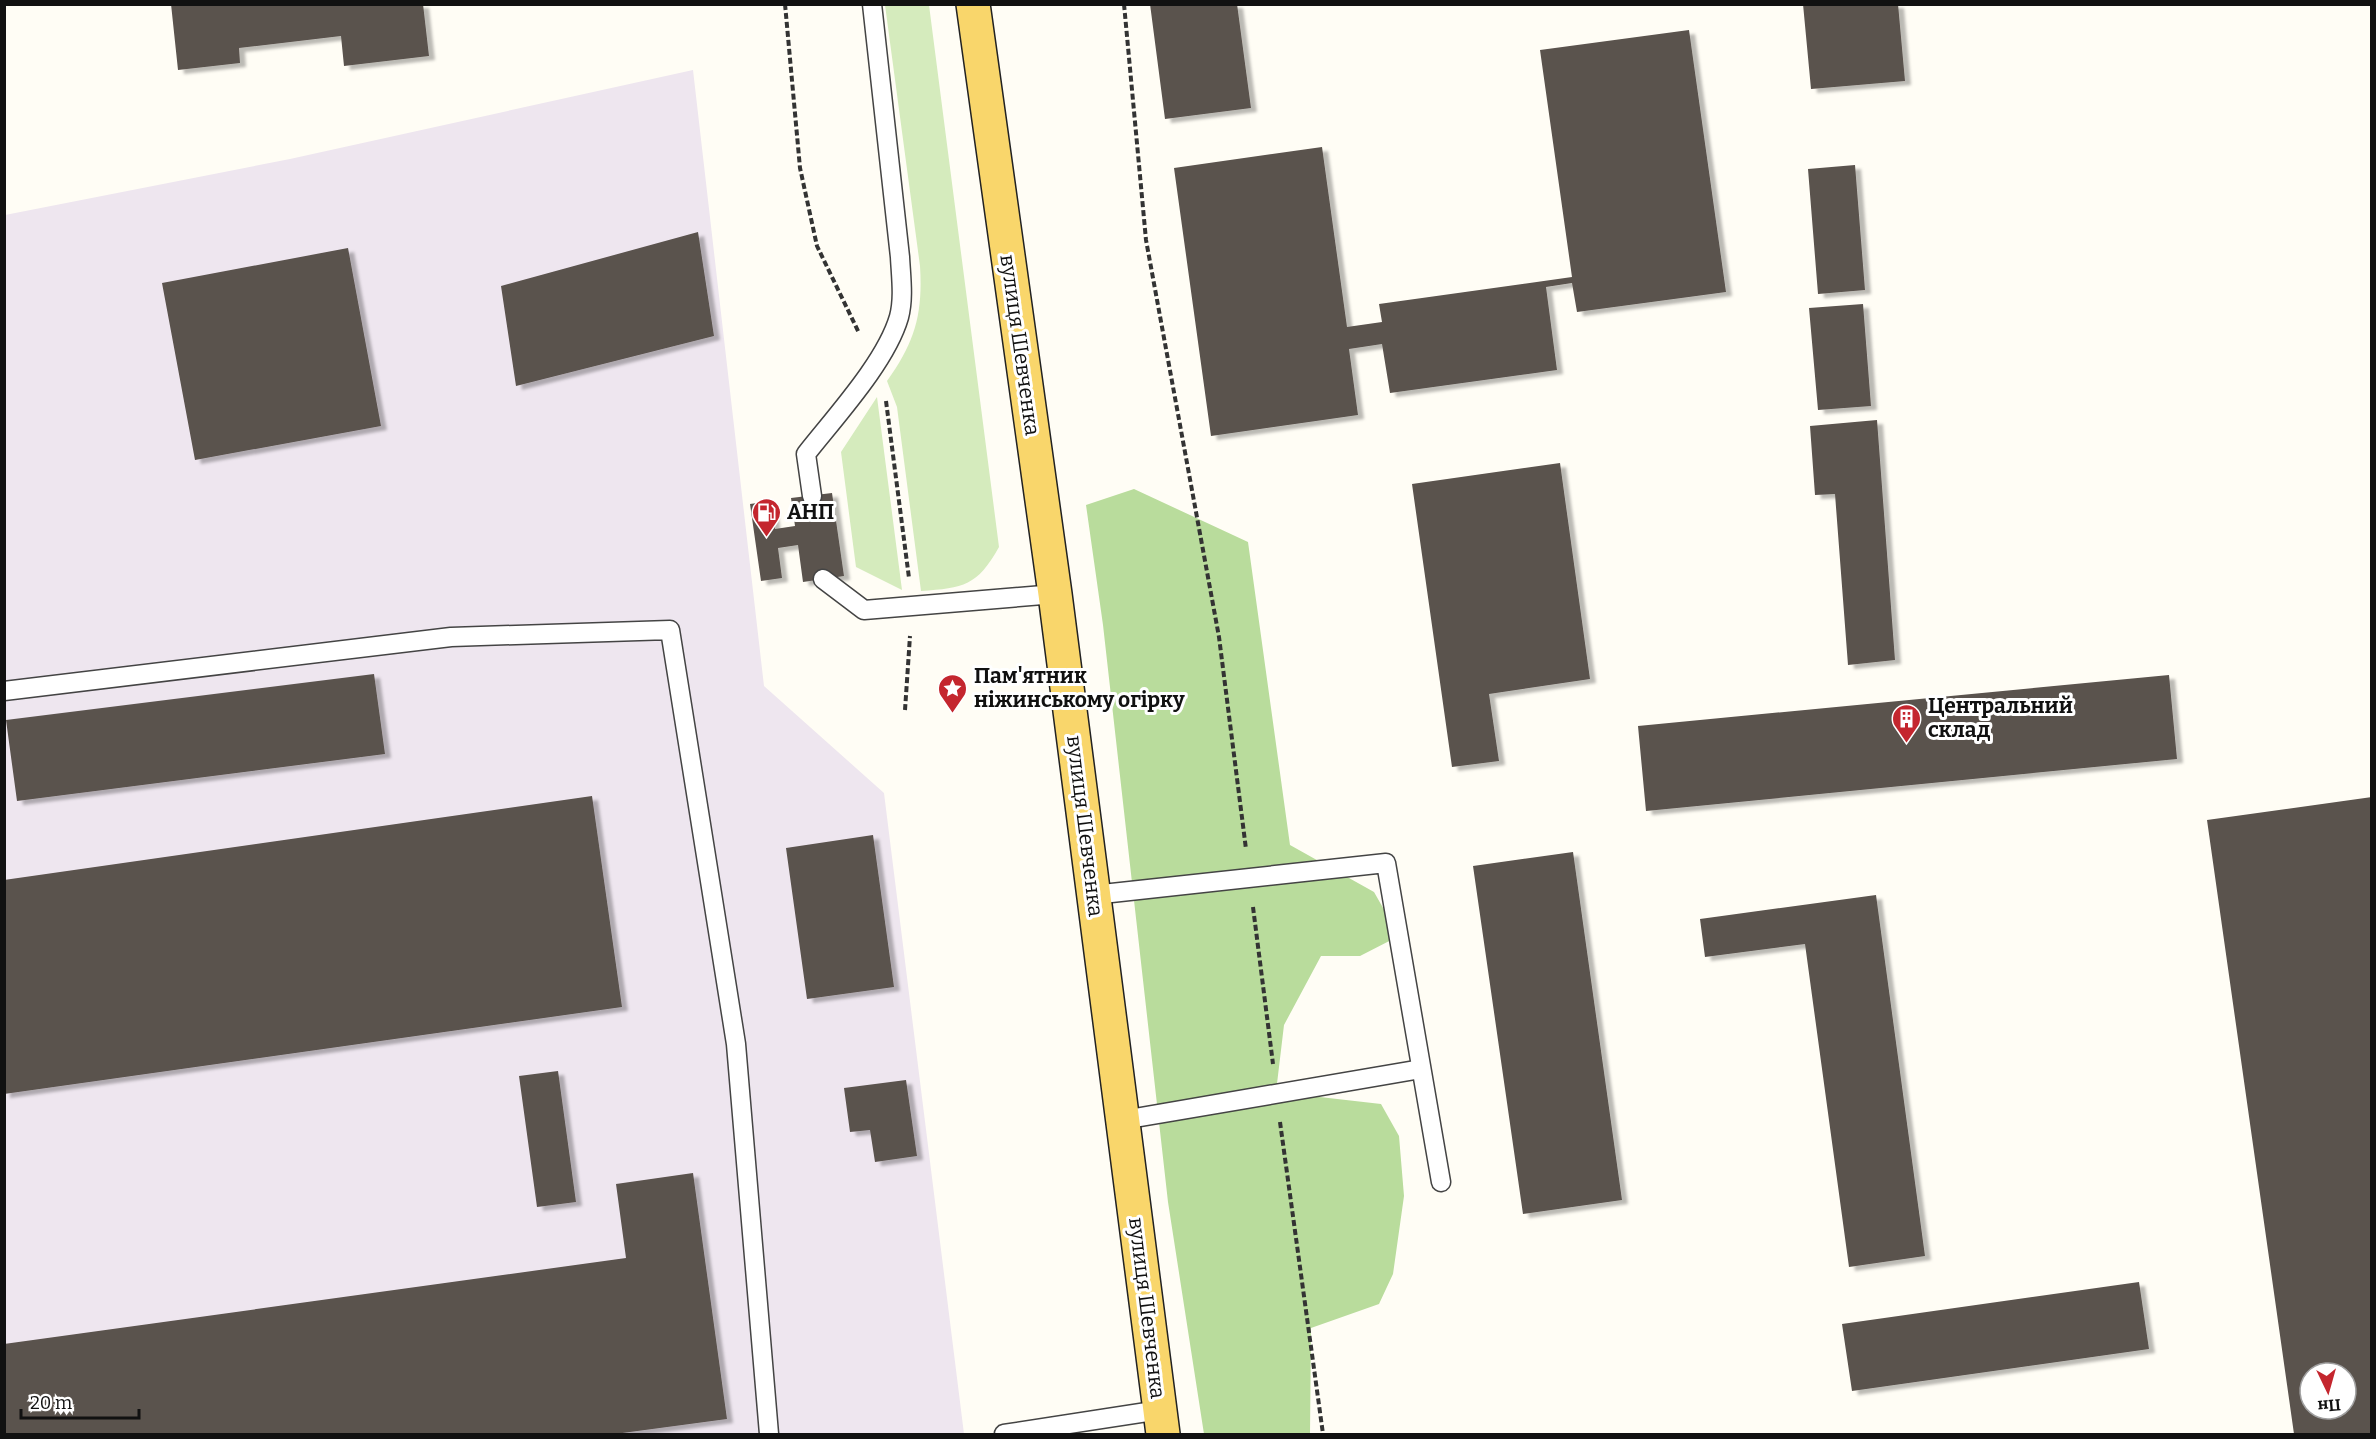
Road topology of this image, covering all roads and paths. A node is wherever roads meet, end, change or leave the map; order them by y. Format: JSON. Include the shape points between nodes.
{"nodes":[{"id":1,"x":873,"y":4,"type":"edge"},
{"id":2,"x":973,"y":4,"type":"edge"},
{"id":3,"x":1124,"y":4,"type":"edge"},
{"id":4,"x":812,"y":496,"type":"dead end"},
{"id":5,"x":823,"y":579,"type":"dead end"},
{"id":6,"x":1054,"y":594,"type":"junction"},
{"id":7,"x":4,"y":691,"type":"edge"},
{"id":8,"x":1249,"y":878,"type":"junction"},
{"id":9,"x":1093,"y":895,"type":"junction"},
{"id":10,"x":1422,"y":1069,"type":"junction"},
{"id":11,"x":1276,"y":1092,"type":"junction"},
{"id":12,"x":1123,"y":1120,"type":"junction"},
{"id":13,"x":1442,"y":1182,"type":"dead end"},
{"id":14,"x":1161,"y":1422,"type":"edge"},
{"id":15,"x":769,"y":1434,"type":"edge"},
{"id":16,"x":1004,"y":1434,"type":"edge"},
{"id":17,"x":1323,"y":1434,"type":"edge"}],
"edges":[{"from":1,"to":4,"type":"lane","via":[[902,298],[898,318],[874,365],[806,454]]},
{"from":2,"to":6,"type":"main road","name":"вулиця Шевченка"},
{"from":3,"to":8,"type":"path","via":[[1146,240],[1219,637]]},
{"from":5,"to":6,"type":"lane","via":[[864,610]]},
{"from":6,"to":9,"type":"main road","name":"вулиця Шевченка"},
{"from":7,"to":15,"type":"lane","via":[[451,637],[670,630],[736,1044]]},
{"from":8,"to":9,"type":"lane"},
{"from":8,"to":10,"type":"lane","via":[[1386,863]]},
{"from":8,"to":11,"type":"path"},
{"from":9,"to":12,"type":"main road","name":"вулиця Шевченка"},
{"from":10,"to":11,"type":"lane"},
{"from":10,"to":13,"type":"lane"},
{"from":11,"to":12,"type":"lane"},
{"from":11,"to":17,"type":"path"},
{"from":12,"to":14,"type":"main road","name":"вулиця Шевченка"},
{"from":14,"to":16,"type":"lane"}]}
